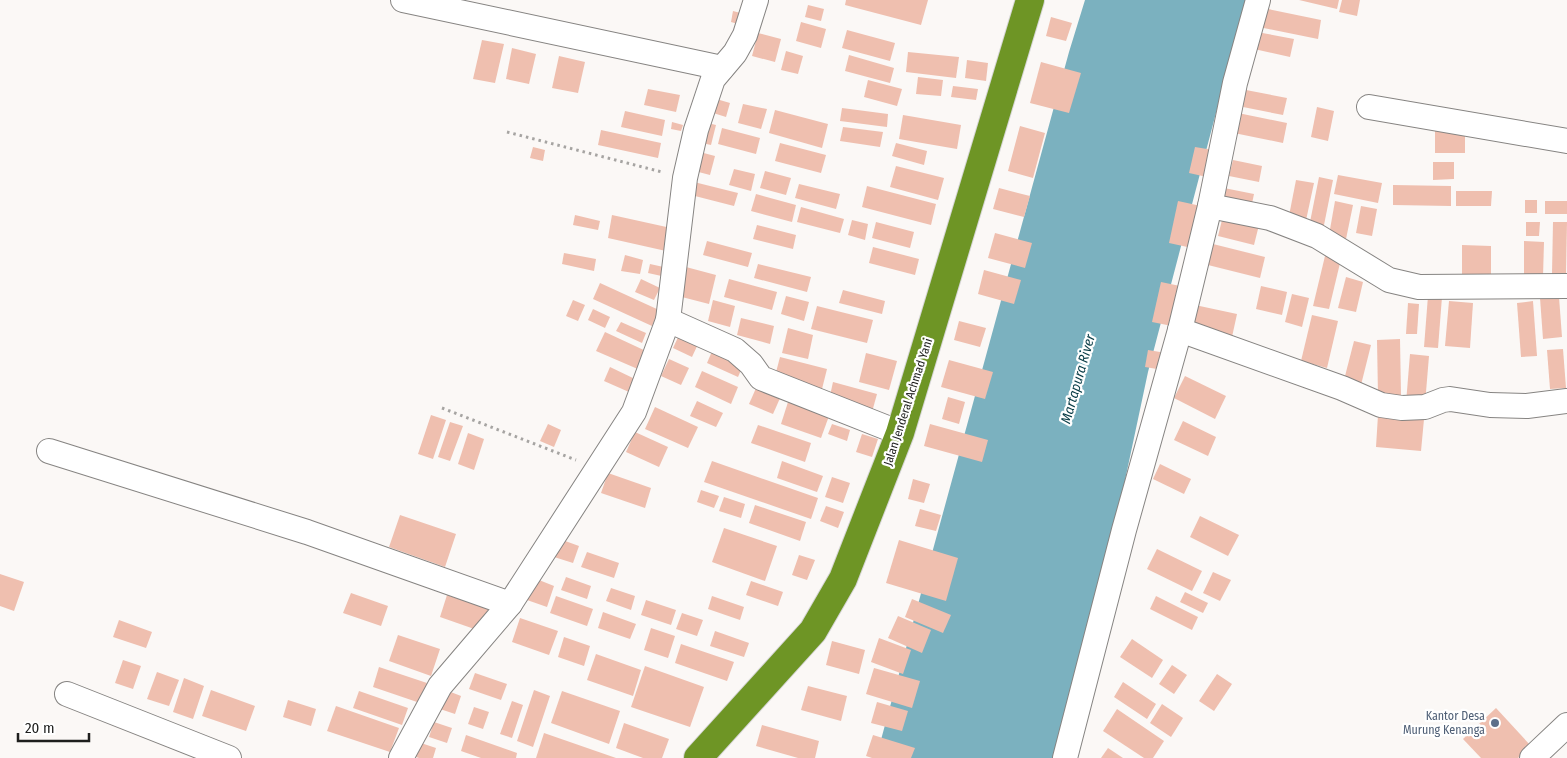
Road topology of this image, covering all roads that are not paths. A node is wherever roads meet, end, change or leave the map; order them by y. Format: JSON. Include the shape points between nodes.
{"nodes":[{"id":1,"x":403,"y":0,"type":"edge"},
{"id":2,"x":756,"y":0,"type":"edge"},
{"id":3,"x":1030,"y":0,"type":"edge"},
{"id":4,"x":1258,"y":0,"type":"edge"},
{"id":5,"x":722,"y":68,"type":"junction"},
{"id":6,"x":1369,"y":107,"type":"dead end"},
{"id":7,"x":1567,"y":141,"type":"edge"},
{"id":8,"x":1210,"y":206,"type":"junction"},
{"id":9,"x":1567,"y":286,"type":"edge"},
{"id":10,"x":668,"y":320,"type":"junction"},
{"id":11,"x":1180,"y":330,"type":"junction"},
{"id":12,"x":1567,"y":401,"type":"edge"},
{"id":13,"x":900,"y":433,"type":"junction"},
{"id":14,"x":49,"y":451,"type":"dead end"},
{"id":15,"x":510,"y":604,"type":"junction"},
{"id":16,"x":67,"y":694,"type":"dead end"},
{"id":17,"x":1567,"y":725,"type":"edge"},
{"id":18,"x":229,"y":758,"type":"edge"},
{"id":19,"x":401,"y":758,"type":"edge"},
{"id":20,"x":698,"y":758,"type":"edge"},
{"id":21,"x":1065,"y":758,"type":"edge"},
{"id":22,"x":1532,"y":758,"type":"edge"}],
"edges":[{"from":1,"to":5,"type":"street"},
{"from":2,"to":5,"type":"street","via":[[745,35]]},
{"from":3,"to":13,"type":"highway","name":"Jalan Jenderal Achmad Yani"},
{"from":4,"to":8,"type":"street","via":[[1235,83]]},
{"from":5,"to":10,"type":"street","via":[[713,79],[698,122],[685,178]]},
{"from":6,"to":7,"type":"street"},
{"from":8,"to":9,"type":"street","via":[[1270,218],[1317,236],[1389,280],[1419,287]]},
{"from":8,"to":11,"type":"street"},
{"from":10,"to":13,"type":"street","via":[[735,350],[761,378]]},
{"from":10,"to":15,"type":"street","via":[[634,412]]},
{"from":11,"to":12,"type":"street","via":[[1381,405],[1425,407],[1450,399],[1518,406]]},
{"from":11,"to":21,"type":"street"},
{"from":13,"to":20,"type":"highway","name":"Jalan Jenderal Achmad Yani","via":[[843,579],[813,631]]},
{"from":14,"to":15,"type":"street","via":[[307,532]]},
{"from":15,"to":19,"type":"street","via":[[440,686]]},
{"from":16,"to":18,"type":"street"},
{"from":17,"to":22,"type":"street"}]}
